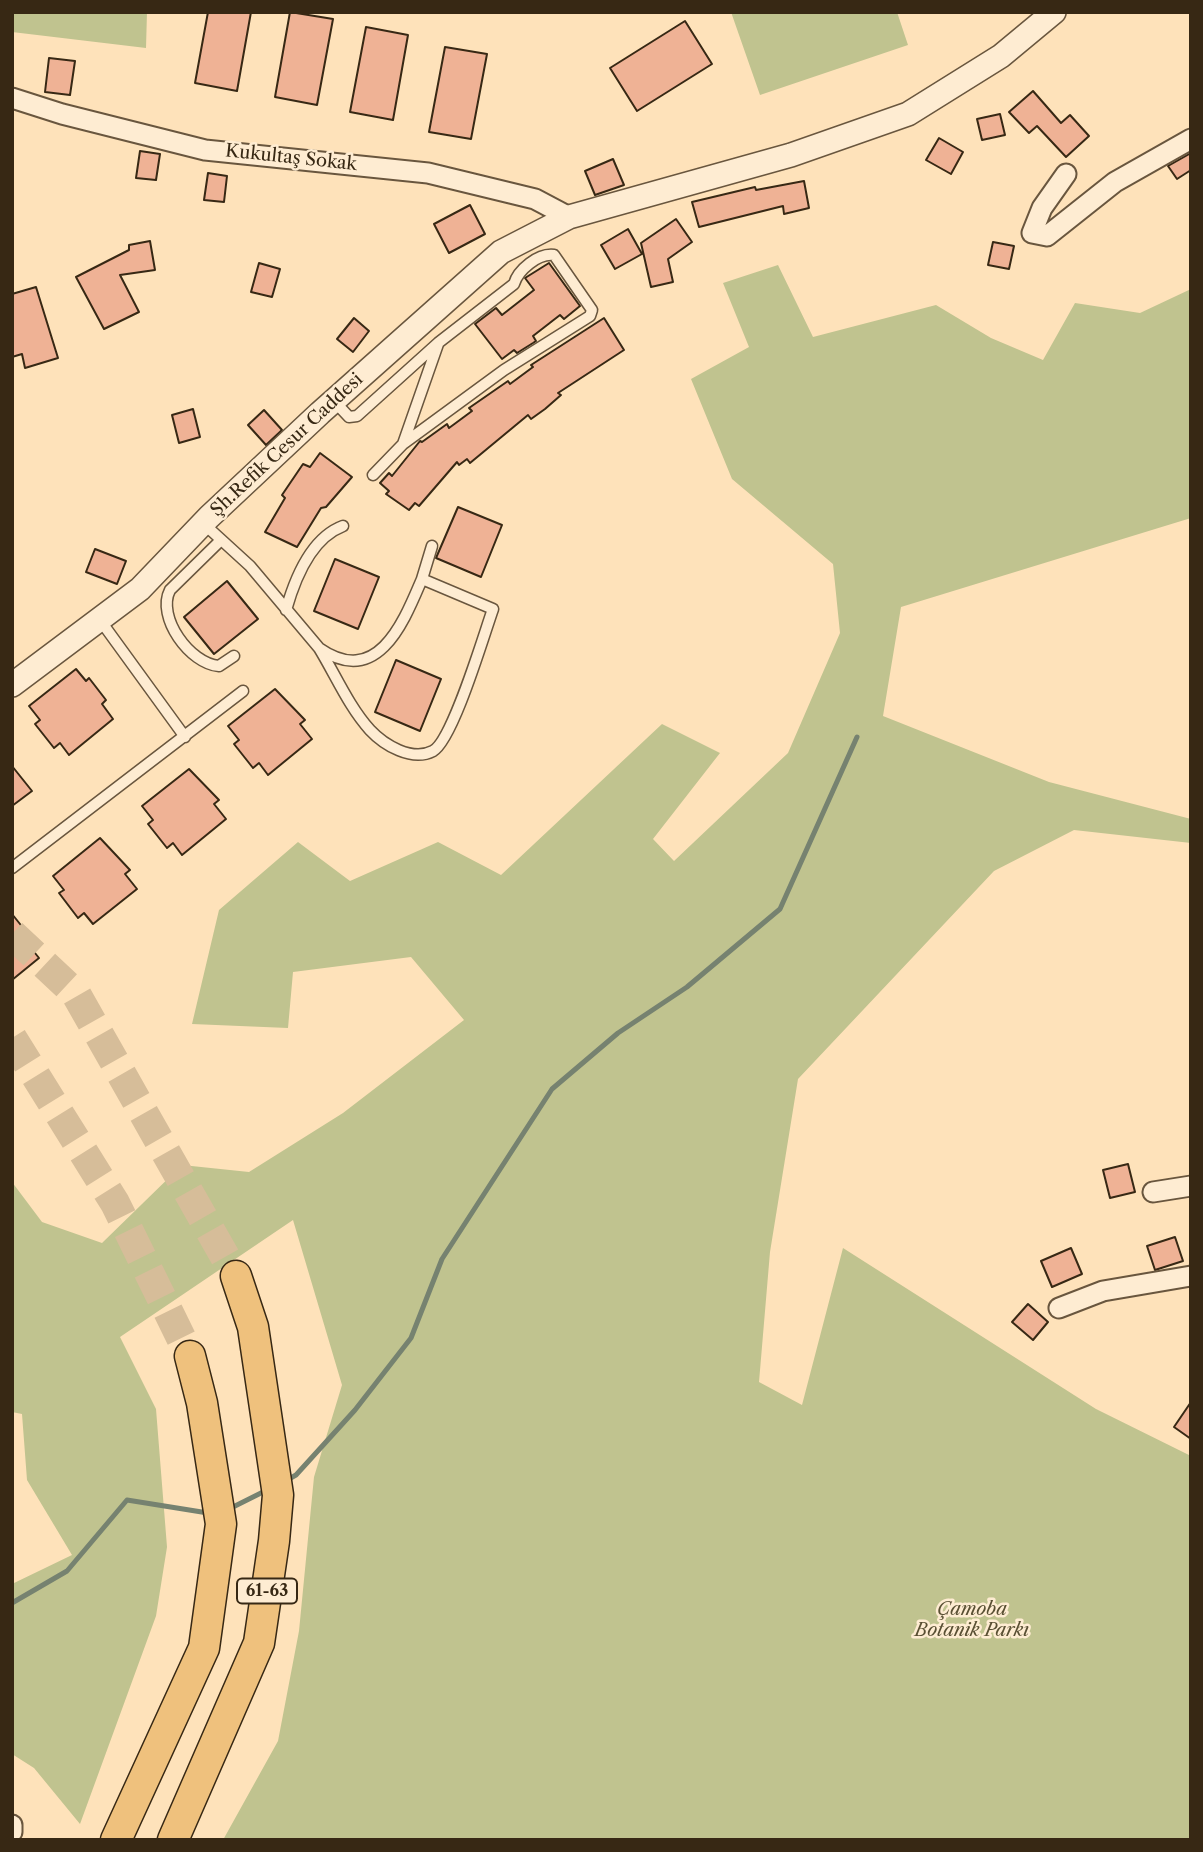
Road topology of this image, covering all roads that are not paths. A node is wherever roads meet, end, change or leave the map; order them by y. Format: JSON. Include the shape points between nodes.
{"nodes":[{"id":1,"x":1054,"y":12,"type":"edge"},
{"id":2,"x":12,"y":98,"type":"edge"},
{"id":3,"x":1191,"y":139,"type":"edge"},
{"id":4,"x":1066,"y":174,"type":"dead end"},
{"id":5,"x":569,"y":217,"type":"junction"},
{"id":6,"x":438,"y":343,"type":"junction"},
{"id":7,"x":334,"y":401,"type":"junction"},
{"id":8,"x":403,"y":444,"type":"junction"},
{"id":9,"x":373,"y":475,"type":"dead end"},
{"id":10,"x":203,"y":523,"type":"junction"},
{"id":11,"x":343,"y":526,"type":"dead end"},
{"id":12,"x":221,"y":540,"type":"junction"},
{"id":13,"x":432,"y":546,"type":"dead end"},
{"id":14,"x":422,"y":579,"type":"junction"},
{"id":15,"x":286,"y":610,"type":"junction"},
{"id":16,"x":100,"y":620,"type":"junction"},
{"id":17,"x":319,"y":648,"type":"junction"},
{"id":18,"x":234,"y":656,"type":"dead end"},
{"id":19,"x":12,"y":685,"type":"edge"},
{"id":20,"x":243,"y":691,"type":"dead end"},
{"id":21,"x":185,"y":737,"type":"junction"},
{"id":22,"x":12,"y":868,"type":"edge"},
{"id":23,"x":1191,"y":1186,"type":"edge"},
{"id":24,"x":1153,"y":1192,"type":"dead end"},
{"id":25,"x":236,"y":1276,"type":"tunnel mouth"},
{"id":26,"x":1191,"y":1276,"type":"edge"},
{"id":27,"x":1059,"y":1308,"type":"dead end"},
{"id":28,"x":190,"y":1356,"type":"tunnel mouth"},
{"id":29,"x":12,"y":1825,"type":"edge"},
{"id":30,"x":12,"y":1832,"type":"edge"},
{"id":31,"x":116,"y":1840,"type":"edge"},
{"id":32,"x":173,"y":1840,"type":"edge"}],
"edges":[{"from":1,"to":5,"type":"street","name":"Şh.Refik Cesur Caddesi","via":[[1001,56],[908,114],[791,155]]},
{"from":2,"to":5,"type":"street","name":"Kukultaş Sokak","via":[[205,150],[428,173],[535,199]]},
{"from":3,"to":4,"type":"street","via":[[1115,183],[1047,236],[1032,233],[1042,208]]},
{"from":5,"to":7,"type":"street","name":"Şh.Refik Cesur Caddesi","via":[[501,252]]},
{"from":6,"to":7,"type":"lane","via":[[357,416],[349,417]]},
{"from":6,"to":8,"type":"lane"},
{"from":6,"to":8,"type":"lane","via":[[547,254],[554,254],[592,310],[590,316],[504,370]]},
{"from":7,"to":10,"type":"street","name":"Şh.Refik Cesur Caddesi"},
{"from":8,"to":9,"type":"lane"},
{"from":10,"to":12,"type":"lane"},
{"from":10,"to":16,"type":"street","name":"Şh.Refik Cesur Caddesi","via":[[140,589]]},
{"from":11,"to":15,"type":"lane","via":[[321,539],[301,570]]},
{"from":12,"to":15,"type":"lane","via":[[250,566]]},
{"from":12,"to":18,"type":"lane","via":[[170,590],[166,610],[170,624],[200,661],[219,666]]},
{"from":13,"to":14,"type":"lane"},
{"from":14,"to":17,"type":"lane","via":[[393,641],[379,651],[364,659],[348,660]]},
{"from":14,"to":17,"type":"lane","via":[[493,608],[449,728],[432,751],[403,753],[371,730]]},
{"from":15,"to":17,"type":"lane"},
{"from":16,"to":19,"type":"street","name":"Şh.Refik Cesur Caddesi"},
{"from":16,"to":21,"type":"lane"},
{"from":20,"to":21,"type":"lane"},
{"from":21,"to":22,"type":"lane"},
{"from":23,"to":24,"type":"street"},
{"from":25,"to":32,"type":"main road","number":"61-63","via":[[253,1327],[278,1495],[259,1643]]},
{"from":26,"to":27,"type":"street","via":[[1103,1291]]},
{"from":28,"to":31,"type":"main road","number":"61-63","via":[[221,1524],[204,1648]]},
{"from":29,"to":30,"type":"street"}]}
